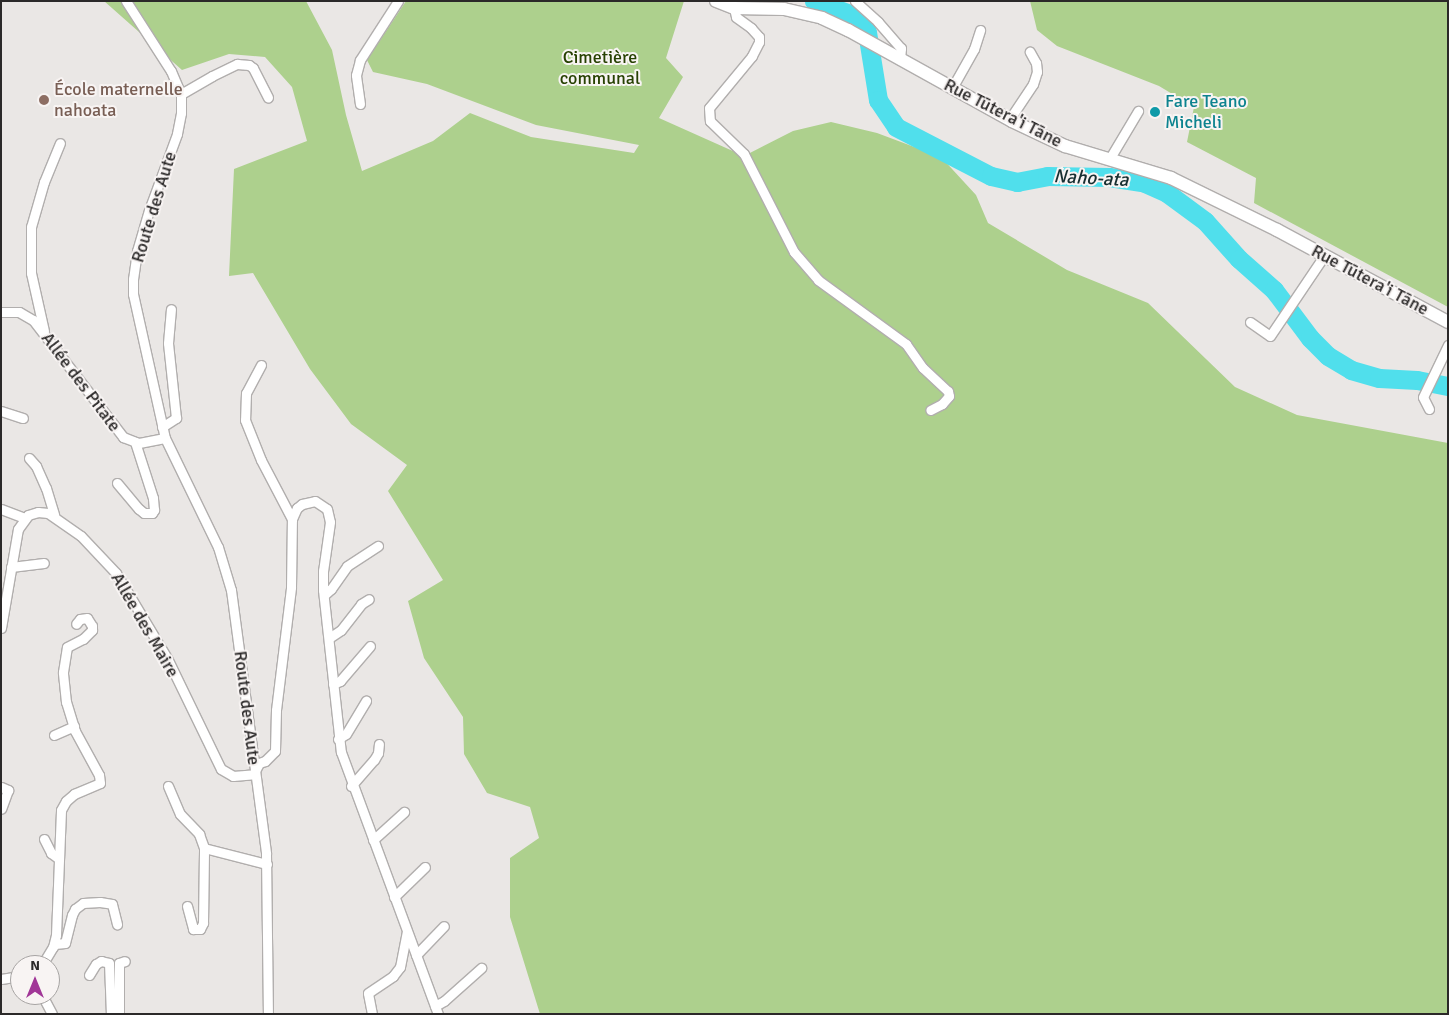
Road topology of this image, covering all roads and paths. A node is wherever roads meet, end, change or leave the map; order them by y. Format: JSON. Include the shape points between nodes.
{"nodes":[{"id":1,"x":126,"y":1,"type":"edge"},
{"id":2,"x":398,"y":1,"type":"edge"},
{"id":3,"x":716,"y":1,"type":"edge"},
{"id":4,"x":858,"y":2,"type":"edge"},
{"id":5,"x":734,"y":8,"type":"junction"},
{"id":6,"x":980,"y":30,"type":"dead end"},
{"id":7,"x":1030,"y":52,"type":"dead end"},
{"id":8,"x":900,"y":60,"type":"junction"},
{"id":9,"x":952,"y":88,"type":"junction"},
{"id":10,"x":181,"y":94,"type":"junction"},
{"id":11,"x":268,"y":97,"type":"dead end"},
{"id":12,"x":360,"y":104,"type":"dead end"},
{"id":13,"x":1138,"y":111,"type":"dead end"},
{"id":14,"x":1010,"y":120,"type":"junction"},
{"id":15,"x":60,"y":143,"type":"dead end"},
{"id":16,"x":1110,"y":158,"type":"junction"},
{"id":17,"x":1324,"y":256,"type":"junction"},
{"id":18,"x":171,"y":309,"type":"dead end"},
{"id":19,"x":1,"y":312,"type":"edge"},
{"id":20,"x":1250,"y":322,"type":"dead end"},
{"id":21,"x":1448,"y":322,"type":"edge"},
{"id":22,"x":46,"y":337,"type":"junction"},
{"id":23,"x":1448,"y":345,"type":"edge"},
{"id":24,"x":261,"y":365,"type":"dead end"},
{"id":25,"x":1429,"y":409,"type":"dead end"},
{"id":26,"x":930,"y":410,"type":"dead end"},
{"id":27,"x":1,"y":411,"type":"edge"},
{"id":28,"x":23,"y":418,"type":"dead end"},
{"id":29,"x":162,"y":427,"type":"junction"},
{"id":30,"x":165,"y":438,"type":"junction"},
{"id":31,"x":135,"y":442,"type":"junction"},
{"id":32,"x":29,"y":458,"type":"dead end"},
{"id":33,"x":117,"y":483,"type":"dead end"},
{"id":34,"x":1,"y":509,"type":"edge"},
{"id":35,"x":54,"y":515,"type":"junction"},
{"id":36,"x":24,"y":518,"type":"junction"},
{"id":37,"x":292,"y":519,"type":"junction"},
{"id":38,"x":378,"y":546,"type":"dead end"},
{"id":39,"x":44,"y":563,"type":"dead end"},
{"id":40,"x":11,"y":567,"type":"junction"},
{"id":41,"x":324,"y":595,"type":"junction"},
{"id":42,"x":369,"y":599,"type":"dead end"},
{"id":43,"x":76,"y":624,"type":"dead end"},
{"id":44,"x":1,"y":628,"type":"edge"},
{"id":45,"x":329,"y":638,"type":"junction"},
{"id":46,"x":370,"y":646,"type":"dead end"},
{"id":47,"x":332,"y":684,"type":"junction"},
{"id":48,"x":366,"y":701,"type":"dead end"},
{"id":49,"x":74,"y":726,"type":"junction"},
{"id":50,"x":54,"y":735,"type":"dead end"},
{"id":51,"x":338,"y":739,"type":"junction"},
{"id":52,"x":380,"y":744,"type":"dead end"},
{"id":53,"x":254,"y":774,"type":"junction"},
{"id":54,"x":168,"y":786,"type":"dead end"},
{"id":55,"x":351,"y":786,"type":"junction"},
{"id":56,"x":1,"y":787,"type":"edge"},
{"id":57,"x":1,"y":809,"type":"edge"},
{"id":58,"x":404,"y":812,"type":"dead end"},
{"id":59,"x":44,"y":839,"type":"dead end"},
{"id":60,"x":373,"y":840,"type":"junction"},
{"id":61,"x":204,"y":848,"type":"junction"},
{"id":62,"x":59,"y":859,"type":"junction"},
{"id":63,"x":267,"y":864,"type":"junction"},
{"id":64,"x":425,"y":867,"type":"dead end"},
{"id":65,"x":394,"y":897,"type":"junction"},
{"id":66,"x":186,"y":906,"type":"dead end"},
{"id":67,"x":117,"y":924,"type":"dead end"},
{"id":68,"x":444,"y":926,"type":"dead end"},
{"id":69,"x":407,"y":932,"type":"junction"},
{"id":70,"x":55,"y":944,"type":"junction"},
{"id":71,"x":48,"y":955,"type":"edge"},
{"id":72,"x":416,"y":955,"type":"junction"},
{"id":73,"x":125,"y":961,"type":"dead end"},
{"id":74,"x":482,"y":968,"type":"dead end"},
{"id":75,"x":89,"y":975,"type":"dead end"},
{"id":76,"x":437,"y":1010,"type":"edge"},
{"id":77,"x":111,"y":1014,"type":"edge"},
{"id":78,"x":119,"y":1014,"type":"edge"},
{"id":79,"x":268,"y":1014,"type":"edge"},
{"id":80,"x":372,"y":1014,"type":"edge"}],
"edges":[{"from":1,"to":10,"type":"street","name":"Route des Aute","via":[[171,71]]},
{"from":2,"to":12,"type":"street","via":[[360,60],[356,75]]},
{"from":3,"to":5,"type":"street","name":"Rue Tūtera'i Tāne"},
{"from":4,"to":8,"type":"street","via":[[901,48]]},
{"from":5,"to":8,"type":"street","name":"Rue Tūtera'i Tāne","via":[[784,9],[822,18]]},
{"from":5,"to":26,"type":"street","via":[[736,17],[751,28],[759,42],[752,56],[709,108],[710,122],[744,154],[794,252],[818,280],[906,344],[923,368],[948,391],[949,396],[942,404]]},
{"from":6,"to":9,"type":"street","via":[[974,49]]},
{"from":7,"to":14,"type":"street","via":[[1036,62],[1033,84]]},
{"from":8,"to":9,"type":"street","name":"Rue Tūtera'i Tāne"},
{"from":9,"to":14,"type":"street","name":"Rue Tūtera'i Tāne"},
{"from":10,"to":11,"type":"street","via":[[238,64],[253,68]]},
{"from":10,"to":29,"type":"street","name":"Route des Aute","via":[[177,134],[149,210],[132,279]]},
{"from":13,"to":16,"type":"street"},
{"from":14,"to":16,"type":"street","name":"Rue Tūtera'i Tāne","via":[[1065,146]]},
{"from":15,"to":22,"type":"street","via":[[44,182],[32,227],[31,273]]},
{"from":16,"to":17,"type":"street","name":"Rue Tūtera'i Tāne","via":[[1171,178]]},
{"from":17,"to":20,"type":"street","via":[[1270,336]]},
{"from":17,"to":21,"type":"street","name":"Rue Tūtera'i Tāne"},
{"from":18,"to":29,"type":"street","via":[[168,343],[176,418]]},
{"from":19,"to":22,"type":"street","name":"Allée des Pitate","via":[[26,315]]},
{"from":22,"to":31,"type":"street","name":"Allée des Pitate","via":[[123,437]]},
{"from":23,"to":25,"type":"street","via":[[1423,397]]},
{"from":24,"to":37,"type":"street","via":[[246,392],[244,411],[249,433]]},
{"from":27,"to":28,"type":"street"},
{"from":29,"to":30,"type":"street","name":"Route des Aute"},
{"from":30,"to":31,"type":"street","name":"Allée des Pitate"},
{"from":30,"to":53,"type":"street","name":"Route des Aute","via":[[226,568],[237,624]]},
{"from":31,"to":33,"type":"street","via":[[154,498],[152,513],[139,509]]},
{"from":32,"to":35,"type":"street","via":[[46,488]]},
{"from":34,"to":36,"type":"street"},
{"from":35,"to":36,"type":"street","via":[[38,512]]},
{"from":35,"to":53,"type":"street","name":"Allée des Maire","via":[[107,561],[127,589],[168,660],[221,770],[233,776]]},
{"from":36,"to":40,"type":"street","via":[[18,529]]},
{"from":37,"to":41,"type":"street","via":[[297,508],[309,501],[323,504],[327,509],[330,522],[323,571]]},
{"from":37,"to":53,"type":"street","name":"Route des Aute","via":[[291,587],[274,751],[259,763]]},
{"from":38,"to":41,"type":"street","via":[[347,566]]},
{"from":39,"to":40,"type":"street"},
{"from":40,"to":44,"type":"street"},
{"from":41,"to":45,"type":"street"},
{"from":42,"to":45,"type":"street","via":[[361,604],[341,630]]},
{"from":43,"to":49,"type":"street","via":[[87,618],[92,630],[67,647],[64,687]]},
{"from":45,"to":47,"type":"street"},
{"from":46,"to":47,"type":"street","via":[[340,682]]},
{"from":47,"to":51,"type":"street"},
{"from":48,"to":51,"type":"street","via":[[346,734]]},
{"from":49,"to":50,"type":"street"},
{"from":49,"to":62,"type":"street","via":[[100,783],[74,794],[61,810]]},
{"from":51,"to":55,"type":"street"},
{"from":52,"to":55,"type":"street","via":[[374,760]]},
{"from":53,"to":63,"type":"street"},
{"from":54,"to":61,"type":"street","via":[[180,814],[199,834]]},
{"from":55,"to":60,"type":"street"},
{"from":56,"to":57,"type":"street","via":[[8,790]]},
{"from":58,"to":60,"type":"street"},
{"from":59,"to":62,"type":"street","via":[[51,853]]},
{"from":60,"to":65,"type":"street"},
{"from":61,"to":63,"type":"street"},
{"from":61,"to":66,"type":"street","via":[[203,923],[200,929],[193,929]]},
{"from":62,"to":70,"type":"street"},
{"from":63,"to":79,"type":"street"},
{"from":64,"to":65,"type":"street"},
{"from":65,"to":69,"type":"street"},
{"from":67,"to":70,"type":"street","via":[[112,904],[83,903],[72,915],[65,943]]},
{"from":68,"to":72,"type":"street"},
{"from":69,"to":72,"type":"street"},
{"from":69,"to":80,"type":"street","via":[[400,967],[393,976],[368,993]]},
{"from":70,"to":71,"type":"street"},
{"from":72,"to":76,"type":"street"},
{"from":73,"to":78,"type":"street","via":[[120,962]]},
{"from":74,"to":76,"type":"street"},
{"from":75,"to":77,"type":"street","via":[[96,964],[101,961],[109,963]]}]}
